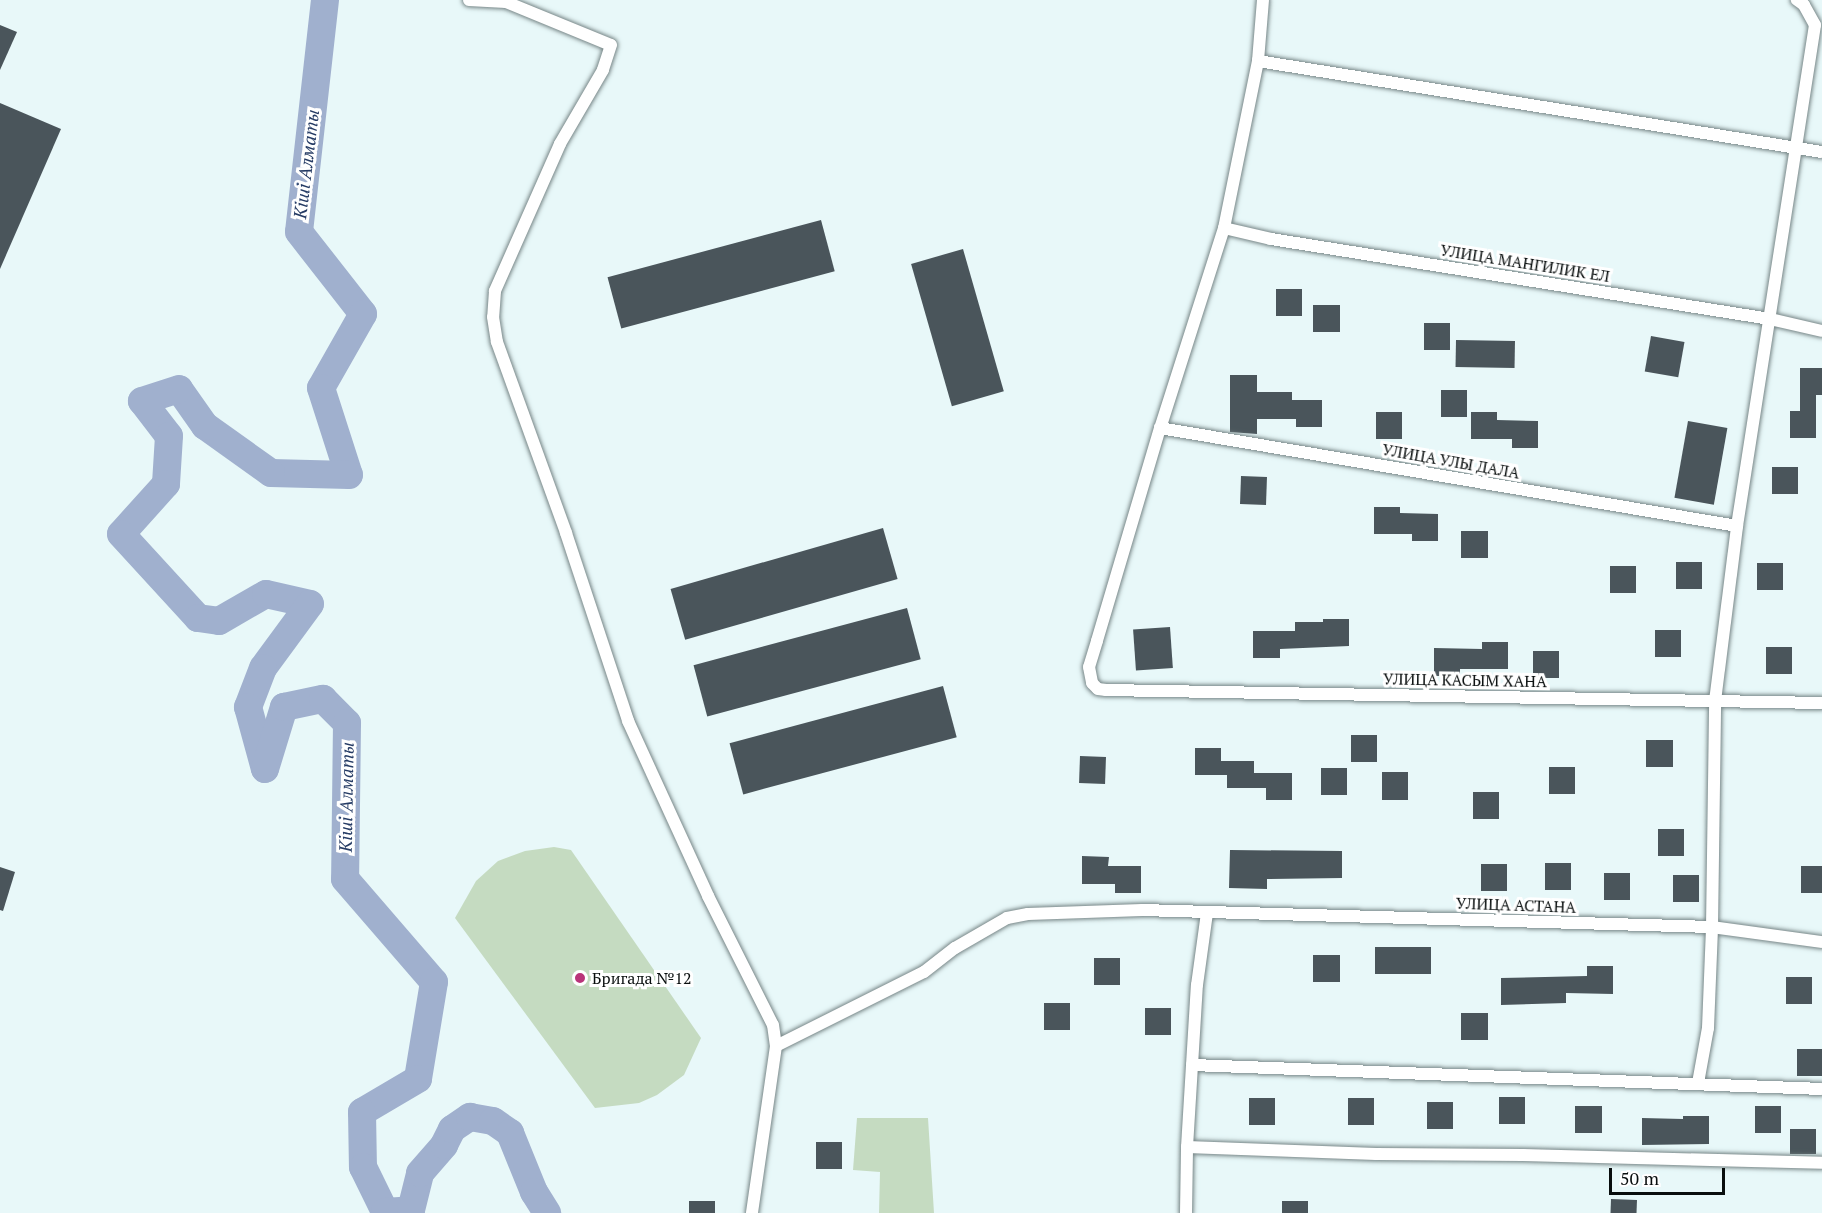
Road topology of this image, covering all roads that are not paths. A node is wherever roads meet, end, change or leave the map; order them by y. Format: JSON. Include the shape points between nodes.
{"nodes":[{"id":1,"x":469,"y":0,"type":"edge"},
{"id":2,"x":1263,"y":0,"type":"edge"},
{"id":3,"x":1797,"y":0,"type":"edge"},
{"id":4,"x":1258,"y":61,"type":"junction"},
{"id":5,"x":1797,"y":147,"type":"junction"},
{"id":6,"x":1822,"y":152,"type":"edge"},
{"id":7,"x":1224,"y":228,"type":"junction"},
{"id":8,"x":1770,"y":319,"type":"junction"},
{"id":9,"x":1822,"y":331,"type":"edge"},
{"id":10,"x":1160,"y":428,"type":"junction"},
{"id":11,"x":1737,"y":526,"type":"junction"},
{"id":12,"x":1715,"y":701,"type":"junction"},
{"id":13,"x":1822,"y":703,"type":"edge"},
{"id":14,"x":1207,"y":913,"type":"junction"},
{"id":15,"x":1712,"y":927,"type":"junction"},
{"id":16,"x":1822,"y":942,"type":"edge"},
{"id":17,"x":776,"y":1046,"type":"junction"},
{"id":18,"x":1192,"y":1065,"type":"junction"},
{"id":19,"x":1698,"y":1083,"type":"junction"},
{"id":20,"x":1822,"y":1089,"type":"edge"},
{"id":21,"x":1187,"y":1147,"type":"junction"},
{"id":22,"x":1822,"y":1163,"type":"edge"},
{"id":23,"x":752,"y":1213,"type":"edge"},
{"id":24,"x":1186,"y":1213,"type":"edge"}],
"edges":[{"from":1,"to":17,"type":"street","via":[[506,2],[611,45],[603,70],[560,144],[495,291],[495,333],[628,721],[708,896],[773,1025]]},
{"from":2,"to":4,"type":"street"},
{"from":3,"to":5,"type":"street","via":[[1815,25]]},
{"from":4,"to":5,"type":"street"},
{"from":4,"to":7,"type":"street"},
{"from":5,"to":6,"type":"street"},
{"from":5,"to":8,"type":"street"},
{"from":7,"to":8,"type":"street","name":"УЛИЦА МАНГИЛИК ЕЛ","via":[[1271,239]]},
{"from":7,"to":10,"type":"street"},
{"from":8,"to":9,"type":"street","name":"УЛИЦА МАНГИЛИК ЕЛ"},
{"from":8,"to":11,"type":"street"},
{"from":10,"to":11,"type":"street","name":"УЛИЦА УЛЫ ДАЛА"},
{"from":10,"to":12,"type":"street","name":"УЛИЦА КАСЫМ ХАНА","via":[[1089,667],[1092,683],[1098,689]]},
{"from":11,"to":12,"type":"street"},
{"from":12,"to":13,"type":"street","name":"УЛИЦА КАСЫМ ХАНА"},
{"from":12,"to":15,"type":"street"},
{"from":14,"to":15,"type":"street","name":"УЛИЦА АСТАНА"},
{"from":14,"to":17,"type":"street","name":"УЛИЦА АСТАНА","via":[[1052,911],[1006,918],[924,972]]},
{"from":14,"to":18,"type":"street"},
{"from":15,"to":16,"type":"street","name":"УЛИЦА АСТАНА"},
{"from":15,"to":19,"type":"street","via":[[1708,1028]]},
{"from":17,"to":23,"type":"street"},
{"from":18,"to":19,"type":"street"},
{"from":18,"to":21,"type":"street"},
{"from":19,"to":20,"type":"street"},
{"from":21,"to":22,"type":"street"},
{"from":21,"to":24,"type":"street"}]}
